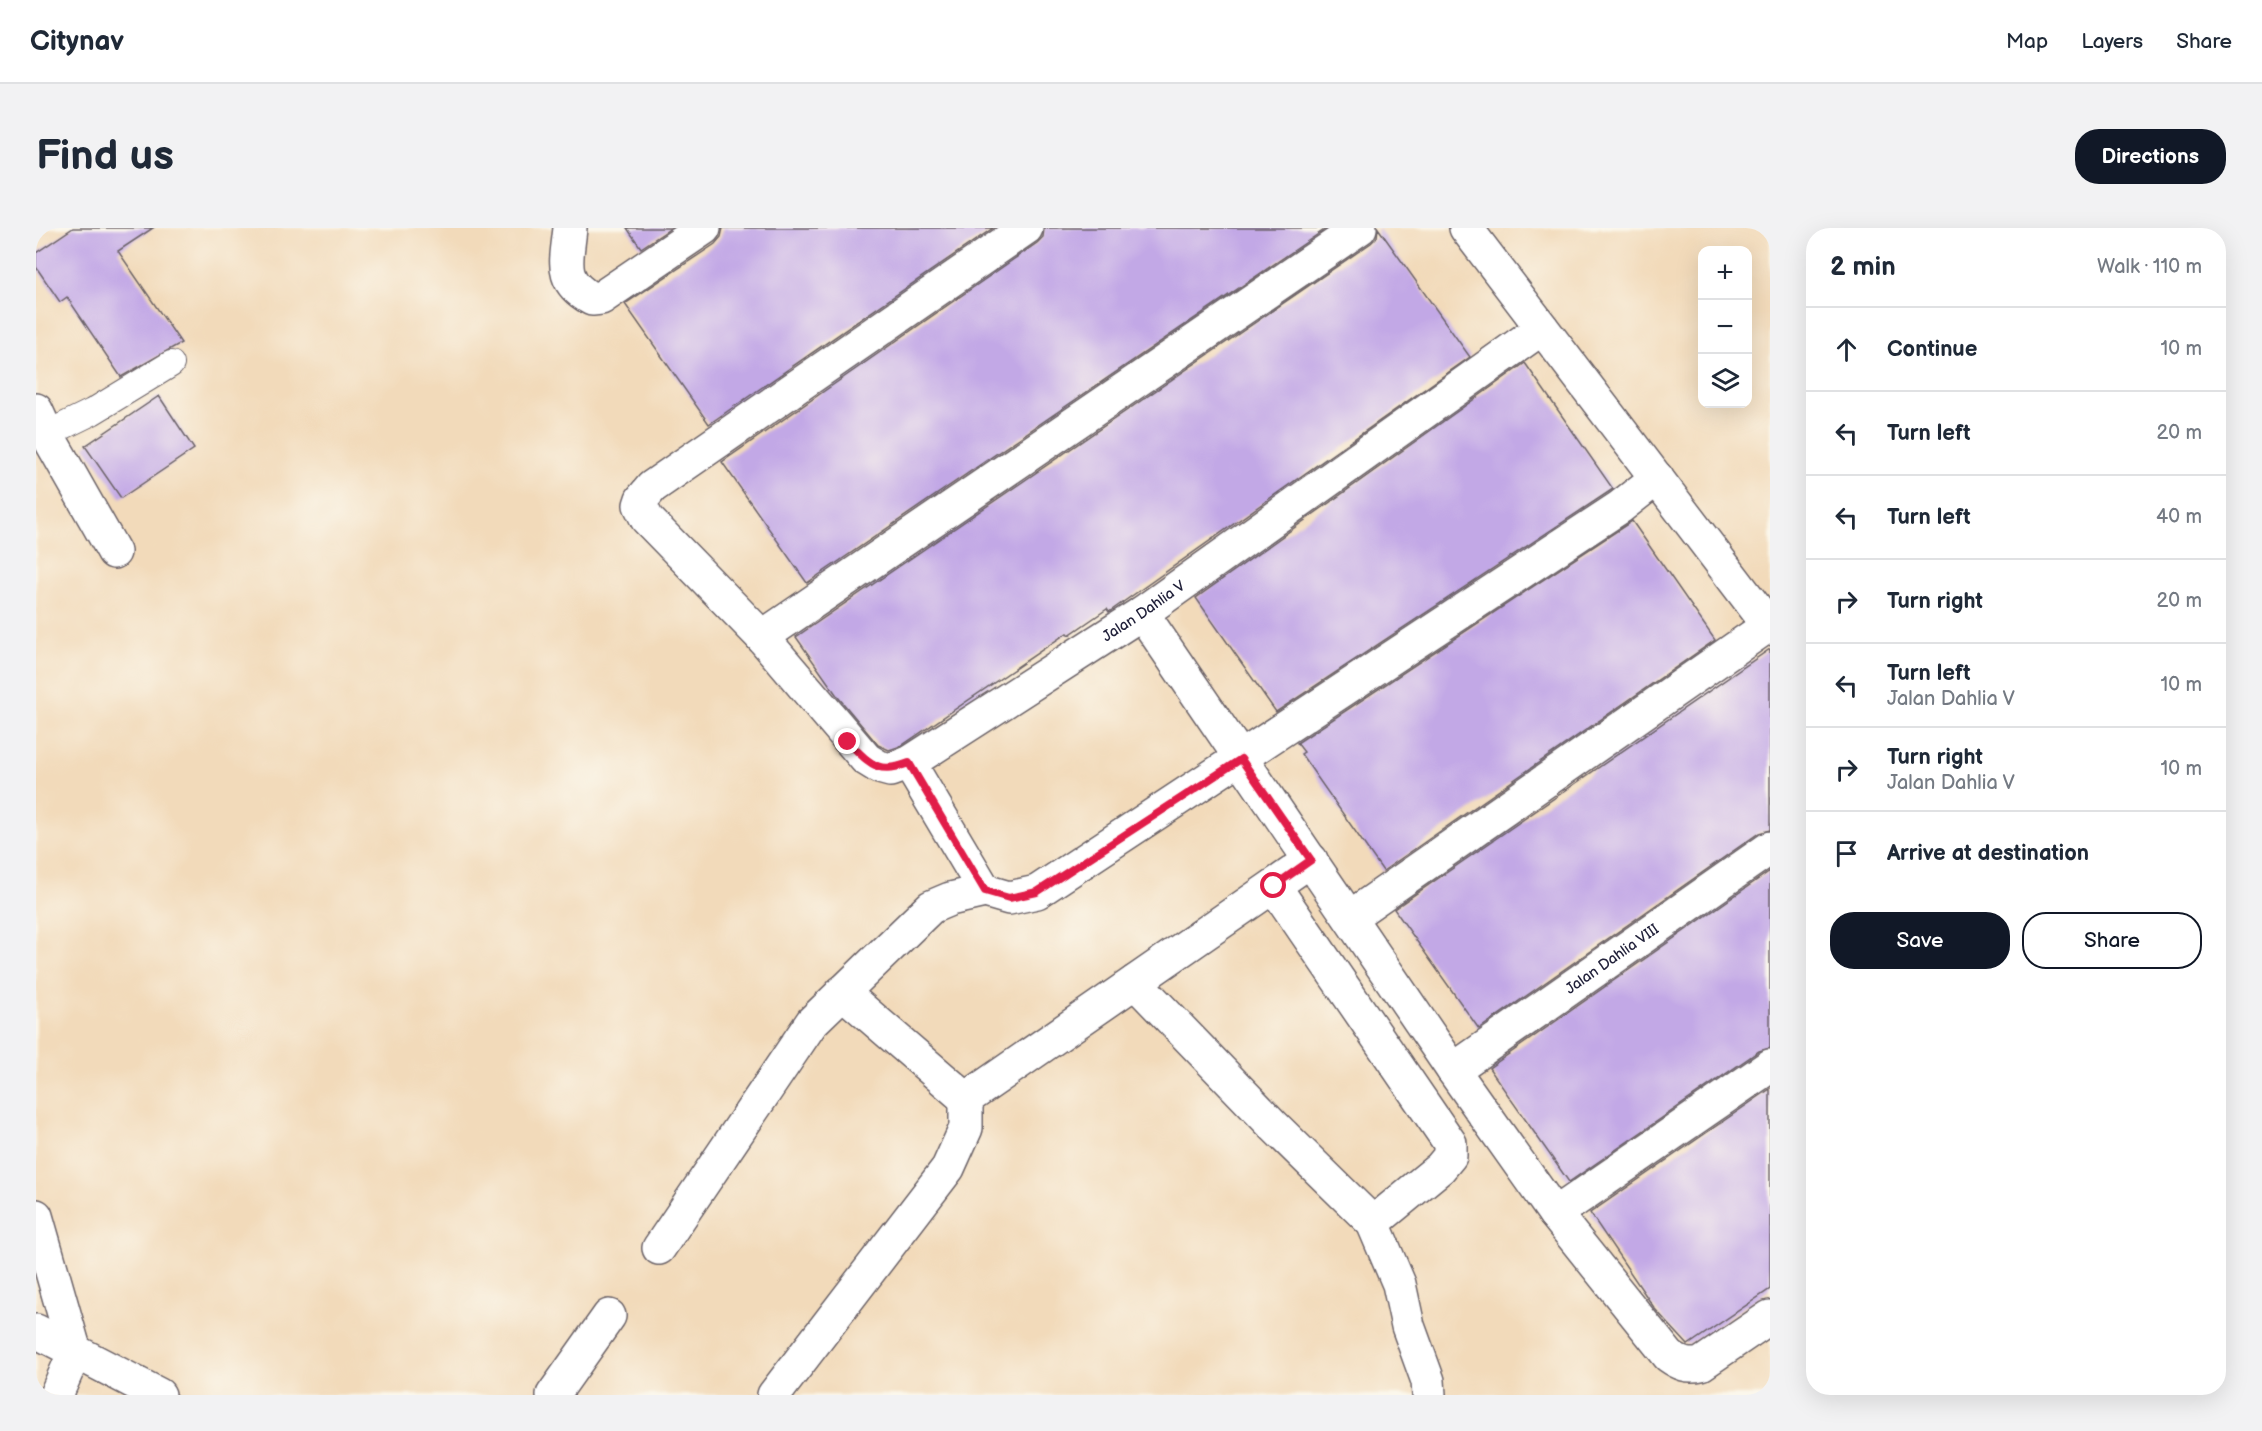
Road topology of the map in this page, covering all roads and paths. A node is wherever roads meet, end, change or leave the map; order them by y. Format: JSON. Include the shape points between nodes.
{"nodes":[{"id":1,"x":570,"y":228,"type":"edge"},
{"id":2,"x":704,"y":228,"type":"edge"},
{"id":3,"x":1026,"y":228,"type":"edge"},
{"id":4,"x":1360,"y":228,"type":"edge"},
{"id":5,"x":1466,"y":228,"type":"edge"},
{"id":6,"x":1542,"y":328,"type":"junction"},
{"id":7,"x":171,"y":364,"type":"dead end"},
{"id":8,"x":41,"y":422,"type":"edge"},
{"id":9,"x":1657,"y":478,"type":"junction"},
{"id":10,"x":114,"y":552,"type":"dead end"},
{"id":11,"x":1142,"y":613,"type":"junction"},
{"id":12,"x":1769,"y":626,"type":"edge"},
{"id":13,"x":762,"y":637,"type":"junction"},
{"id":14,"x":1241,"y":759,"type":"junction"},
{"id":15,"x":909,"y":763,"type":"junction"},
{"id":16,"x":1770,"y":848,"type":"edge"},
{"id":17,"x":1311,"y":860,"type":"junction"},
{"id":18,"x":1274,"y":886,"type":"junction"},
{"id":19,"x":985,"y":891,"type":"junction"},
{"id":20,"x":1350,"y":917,"type":"junction"},
{"id":21,"x":1135,"y":982,"type":"junction"},
{"id":22,"x":842,"y":992,"type":"junction"},
{"id":23,"x":1770,"y":1066,"type":"edge"},
{"id":24,"x":1453,"y":1070,"type":"junction"},
{"id":25,"x":966,"y":1099,"type":"junction"},
{"id":26,"x":1555,"y":1214,"type":"junction"},
{"id":27,"x":36,"y":1216,"type":"edge"},
{"id":28,"x":1373,"y":1223,"type":"junction"},
{"id":29,"x":659,"y":1248,"type":"dead end"},
{"id":30,"x":609,"y":1317,"type":"dead end"},
{"id":31,"x":1770,"y":1317,"type":"edge"},
{"id":32,"x":36,"y":1331,"type":"edge"},
{"id":33,"x":75,"y":1352,"type":"junction"},
{"id":34,"x":56,"y":1395,"type":"edge"},
{"id":35,"x":159,"y":1395,"type":"edge"},
{"id":36,"x":553,"y":1395,"type":"edge"},
{"id":37,"x":774,"y":1395,"type":"edge"},
{"id":38,"x":1429,"y":1395,"type":"edge"}],
"edges":[{"from":1,"to":2,"type":"street","via":[[568,279],[592,299],[601,298]]},
{"from":3,"to":13,"type":"street","name":"Jalan Dahlia V","via":[[652,488],[642,499],[640,505],[647,519]]},
{"from":4,"to":13,"type":"street"},
{"from":5,"to":6,"type":"street"},
{"from":6,"to":9,"type":"street"},
{"from":6,"to":11,"type":"street","name":"Jalan Dahlia V"},
{"from":7,"to":8,"type":"lane","via":[[92,412]]},
{"from":8,"to":10,"type":"street"},
{"from":9,"to":12,"type":"street"},
{"from":9,"to":14,"type":"street","via":[[1620,507]]},
{"from":11,"to":14,"type":"street"},
{"from":11,"to":15,"type":"street","name":"Jalan Dahlia V"},
{"from":12,"to":20,"type":"street"},
{"from":13,"to":15,"type":"street","name":"Jalan Dahlia V","via":[[866,759],[890,770]]},
{"from":14,"to":17,"type":"street"},
{"from":14,"to":19,"type":"street","via":[[1037,892],[1009,898]]},
{"from":15,"to":19,"type":"street"},
{"from":16,"to":24,"type":"street","name":"Jalan Dahlia VIII"},
{"from":17,"to":18,"type":"street"},
{"from":17,"to":20,"type":"street"},
{"from":18,"to":21,"type":"street"},
{"from":18,"to":28,"type":"street","via":[[1450,1143],[1450,1156],[1440,1168]]},
{"from":19,"to":22,"type":"street","via":[[931,907]]},
{"from":20,"to":24,"type":"street"},
{"from":21,"to":25,"type":"street"},
{"from":21,"to":28,"type":"street"},
{"from":22,"to":25,"type":"street"},
{"from":22,"to":29,"type":"street","via":[[812,1022]]},
{"from":23,"to":26,"type":"street"},
{"from":24,"to":26,"type":"street"},
{"from":25,"to":37,"type":"street","via":[[966,1128],[948,1168]]},
{"from":26,"to":31,"type":"street","via":[[1679,1364],[1701,1364]]},
{"from":27,"to":33,"type":"street"},
{"from":28,"to":38,"type":"street","via":[[1399,1284]]},
{"from":30,"to":36,"type":"street"},
{"from":32,"to":33,"type":"street"},
{"from":33,"to":34,"type":"street"},
{"from":33,"to":35,"type":"street"}]}
